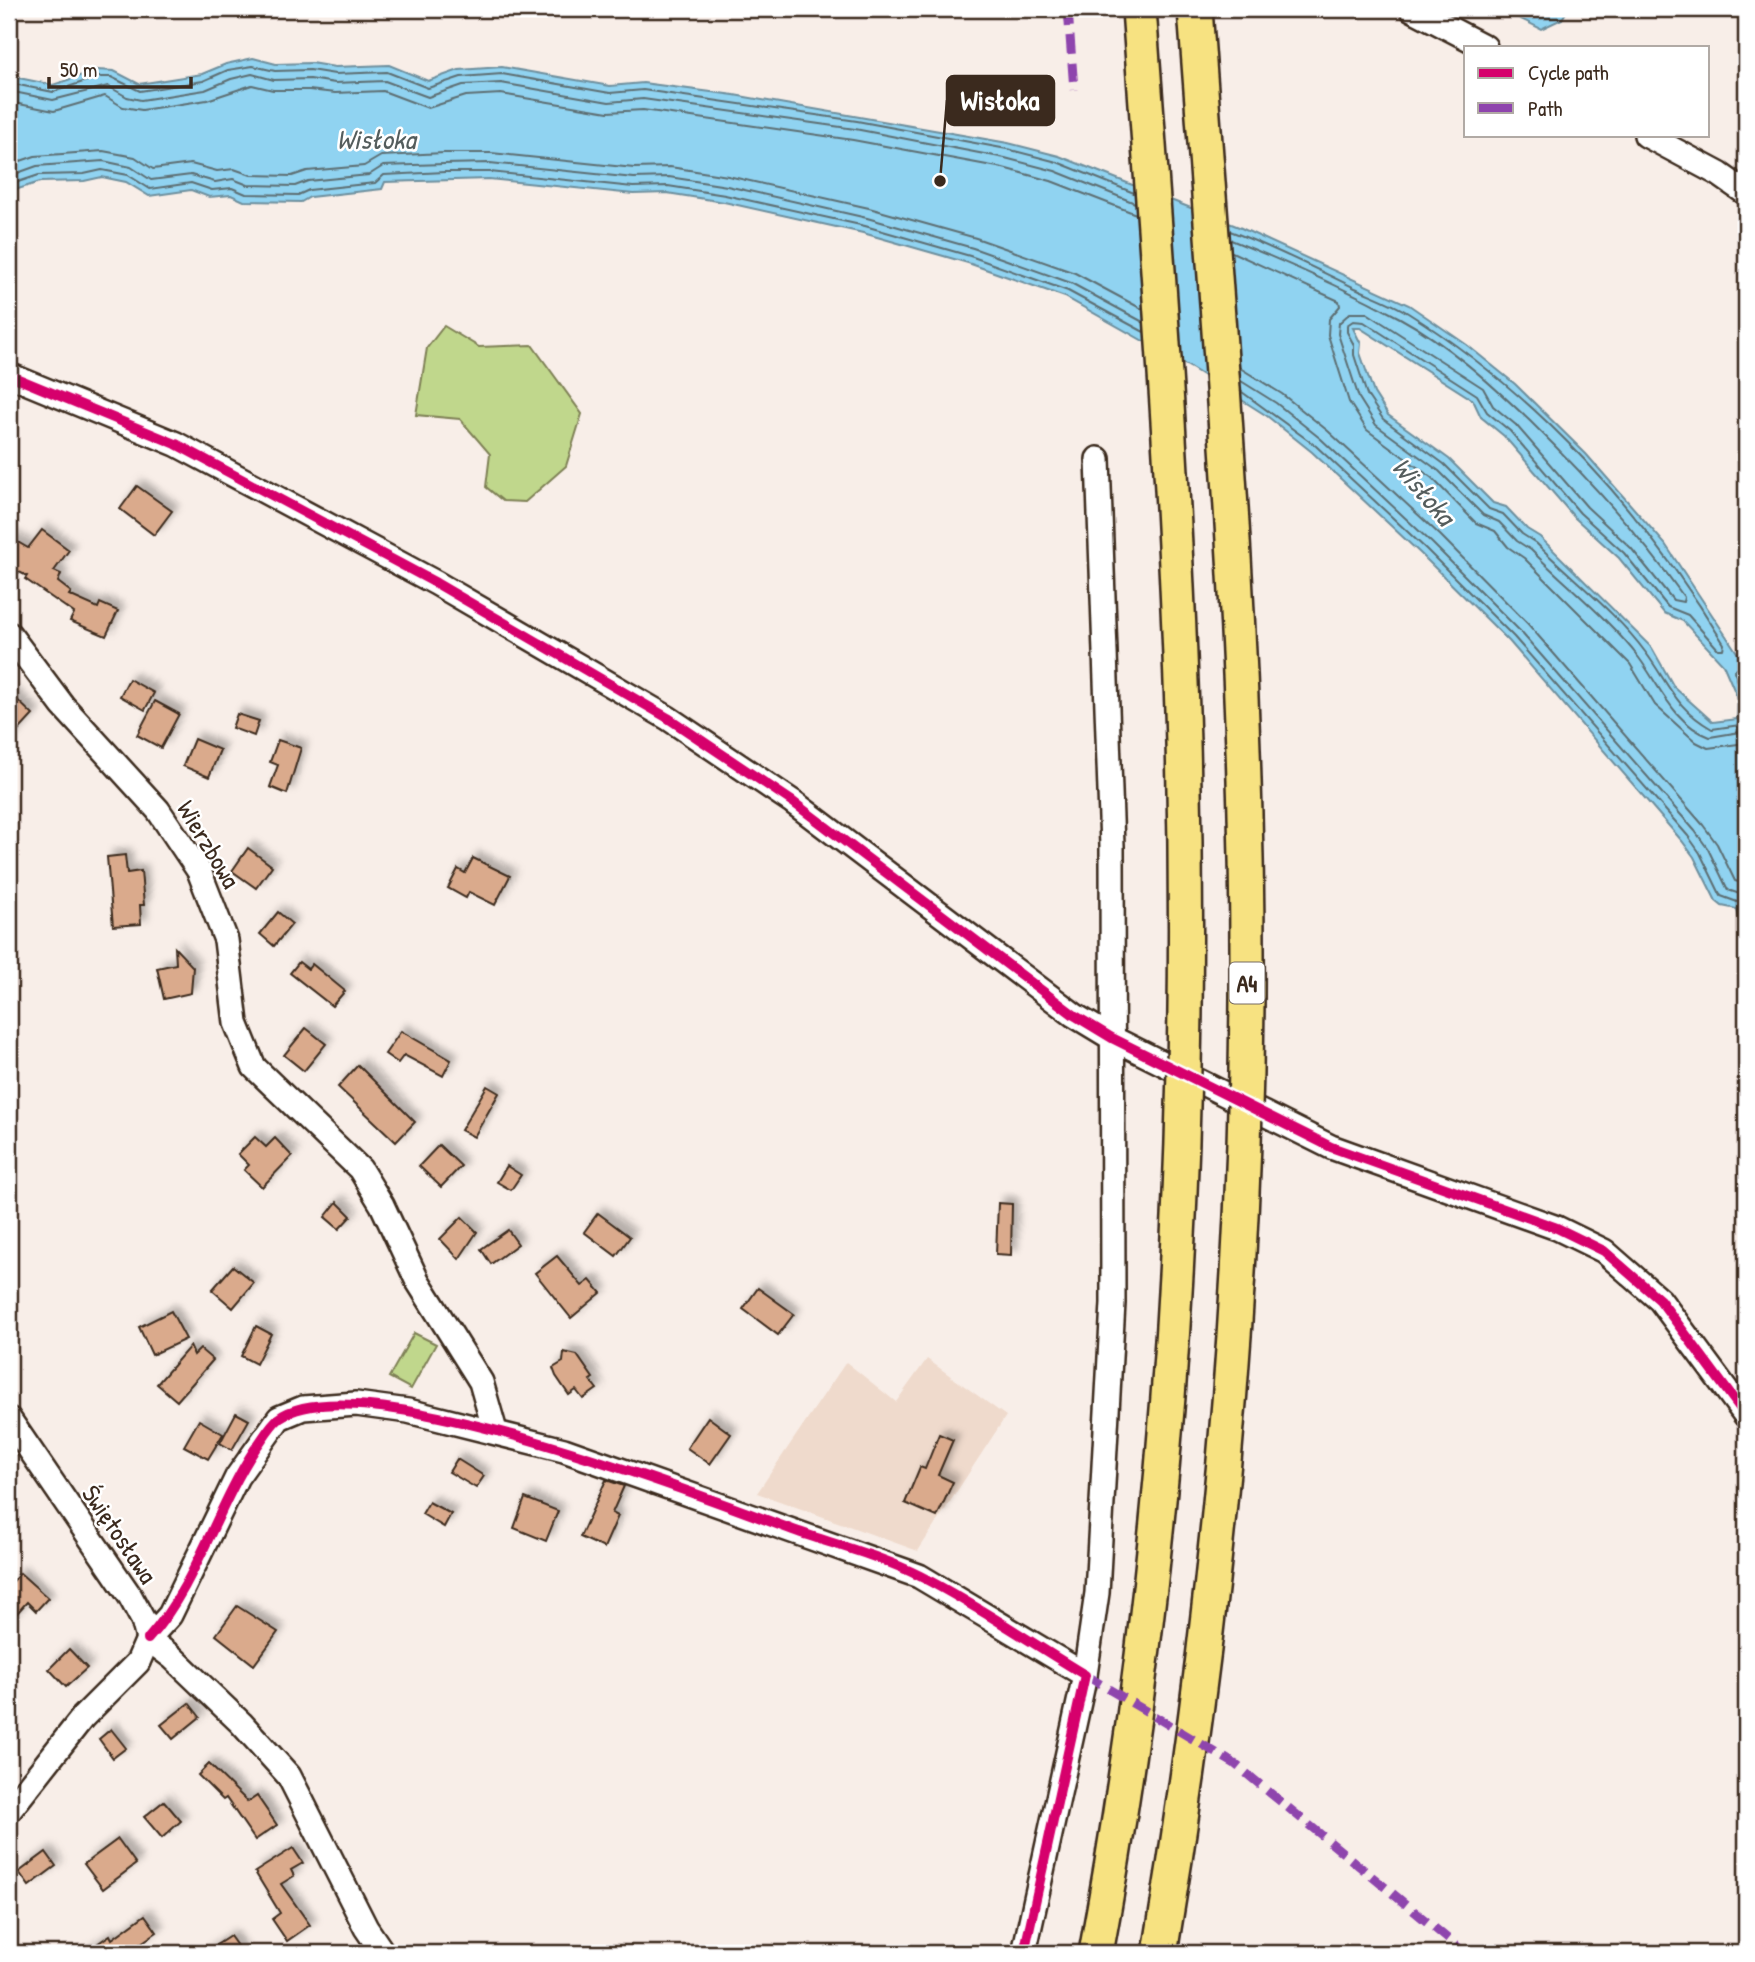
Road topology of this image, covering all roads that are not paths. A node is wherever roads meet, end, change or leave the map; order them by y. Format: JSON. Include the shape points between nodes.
{"nodes":[{"id":1,"x":1139,"y":9,"type":"edge"},
{"id":2,"x":1195,"y":9,"type":"edge"},
{"id":3,"x":1412,"y":9,"type":"edge"},
{"id":4,"x":1483,"y":46,"type":"edge"},
{"id":5,"x":1648,"y":136,"type":"edge"},
{"id":6,"x":1746,"y":193,"type":"edge"},
{"id":7,"x":9,"y":375,"type":"edge"},
{"id":8,"x":1098,"y":459,"type":"dead end"},
{"id":9,"x":9,"y":634,"type":"edge"},
{"id":10,"x":1112,"y":1038,"type":"junction"},
{"id":11,"x":1746,"y":1416,"type":"edge"},
{"id":12,"x":9,"y":1419,"type":"edge"},
{"id":13,"x":495,"y":1431,"type":"junction"},
{"id":14,"x":148,"y":1639,"type":"junction"},
{"id":15,"x":1085,"y":1675,"type":"junction"},
{"id":16,"x":9,"y":1811,"type":"edge"},
{"id":17,"x":383,"y":1953,"type":"edge"},
{"id":18,"x":1024,"y":1953,"type":"edge"},
{"id":19,"x":1096,"y":1953,"type":"edge"},
{"id":20,"x":1160,"y":1953,"type":"edge"}],
"edges":[{"from":1,"to":19,"type":"highway","bridge":true,"via":[[1175,530],[1184,796],[1184,1049],[1162,1467],[1129,1750]]},
{"from":2,"to":20,"type":"highway","number":"A4","bridge":true,"via":[[1242,743],[1246,1054],[1240,1246],[1224,1478],[1192,1753]]},
{"from":3,"to":4,"type":"street"},
{"from":5,"to":6,"type":"street"},
{"from":7,"to":10,"type":"street","via":[[176,444],[436,583],[668,718],[793,802],[1074,1015]]},
{"from":8,"to":10,"type":"street","via":[[1112,846]]},
{"from":9,"to":13,"type":"street","name":"Wierzbowa","via":[[63,706],[158,810],[199,872],[226,940],[236,1023],[254,1067],[360,1169],[417,1280],[481,1382]]},
{"from":10,"to":11,"type":"street","via":[[1331,1147],[1556,1227],[1604,1251],[1660,1300]]},
{"from":10,"to":15,"type":"street","via":[[1113,1303],[1097,1593]]},
{"from":12,"to":14,"type":"street","name":"Świętosława","via":[[131,1596]]},
{"from":13,"to":14,"type":"street","via":[[356,1404],[303,1408],[279,1418],[237,1477],[170,1615]]},
{"from":13,"to":15,"type":"street","via":[[717,1502],[919,1576]]},
{"from":14,"to":16,"type":"street","via":[[138,1662],[48,1758]]},
{"from":14,"to":17,"type":"street","via":[[173,1657],[289,1776]]},
{"from":15,"to":18,"type":"street"}]}
